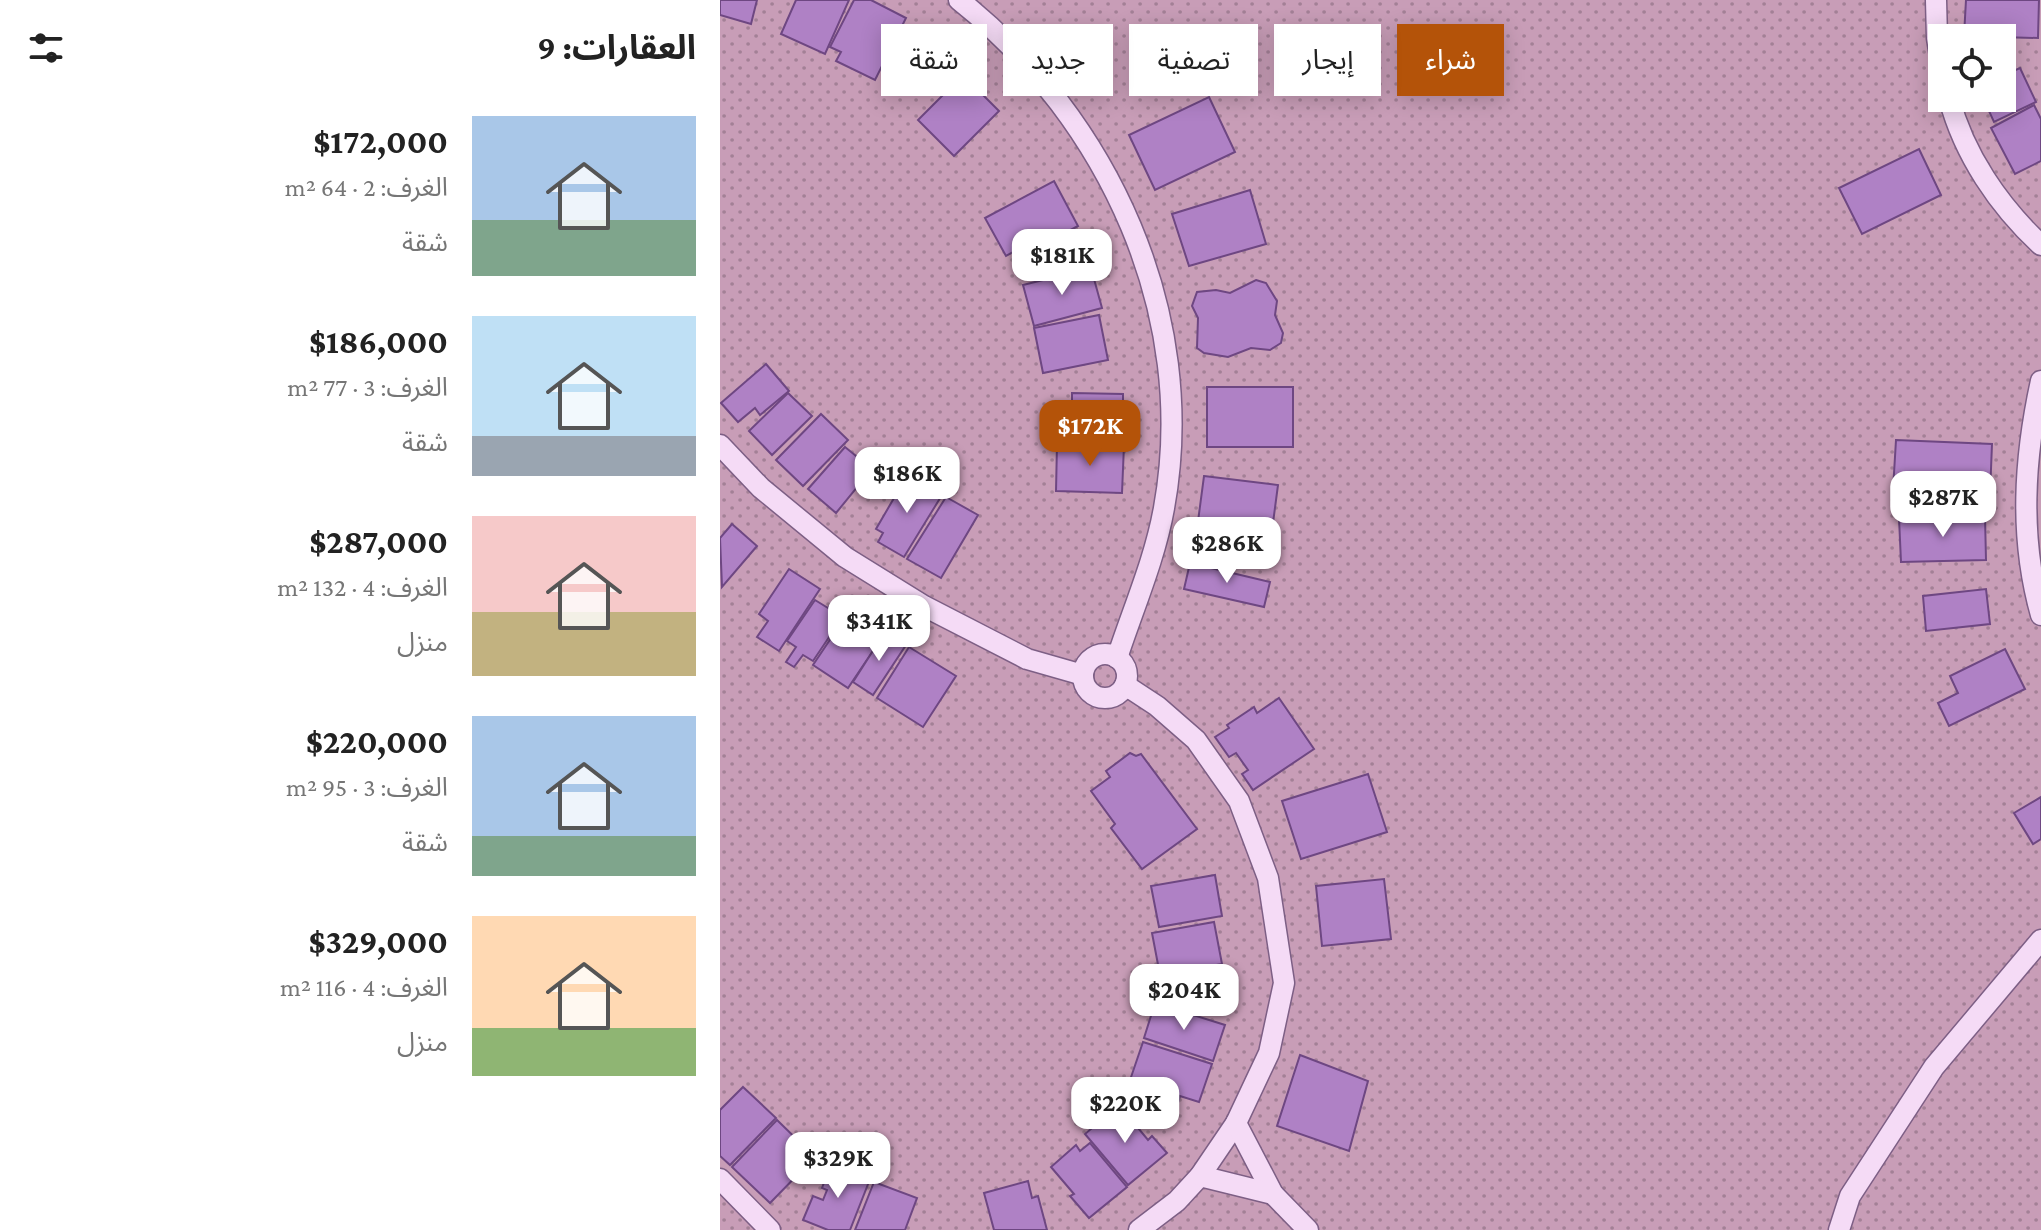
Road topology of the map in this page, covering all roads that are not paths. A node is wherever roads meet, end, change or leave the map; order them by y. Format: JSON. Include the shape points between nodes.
{"nodes":[{"id":1,"x":959,"y":0,"type":"edge"},
{"id":2,"x":1936,"y":0,"type":"edge"},
{"id":3,"x":1937,"y":24,"type":"edge"},
{"id":4,"x":1954,"y":112,"type":"edge"},
{"id":5,"x":2041,"y":245,"type":"edge"},
{"id":6,"x":2041,"y":381,"type":"edge"},
{"id":7,"x":720,"y":445,"type":"edge"},
{"id":8,"x":2041,"y":615,"type":"edge"},
{"id":9,"x":1117,"y":658,"type":"junction"},
{"id":10,"x":1083,"y":675,"type":"junction"},
{"id":11,"x":1125,"y":685,"type":"junction"},
{"id":12,"x":2041,"y":940,"type":"edge"},
{"id":13,"x":1236,"y":1123,"type":"junction"},
{"id":14,"x":1200,"y":1176,"type":"junction"},
{"id":15,"x":720,"y":1179,"type":"edge"},
{"id":16,"x":1273,"y":1194,"type":"junction"},
{"id":17,"x":770,"y":1230,"type":"edge"},
{"id":18,"x":1139,"y":1230,"type":"edge"},
{"id":19,"x":1308,"y":1230,"type":"edge"},
{"id":20,"x":1839,"y":1230,"type":"edge"}],
"edges":[{"from":1,"to":9,"type":"street","via":[[1008,41],[1048,86],[1101,163],[1124,207],[1158,309],[1171,415],[1169,471],[1160,525]]},
{"from":2,"to":3,"type":"street"},
{"from":4,"to":5,"type":"street","via":[[1982,173]]},
{"from":6,"to":8,"type":"street","via":[[2031,430],[2026,542]]},
{"from":7,"to":10,"type":"street","via":[[761,488],[845,557],[924,606],[1027,659]]},
{"from":9,"to":10,"type":"street","via":[[1095,657]]},
{"from":9,"to":11,"type":"street","via":[[1126,670]]},
{"from":10,"to":11,"type":"street","via":[[1087,689],[1100,697],[1115,695]]},
{"from":11,"to":13,"type":"street","via":[[1196,740],[1239,801],[1268,878],[1284,983],[1269,1053]]},
{"from":12,"to":20,"type":"street","via":[[1934,1067],[1850,1196]]},
{"from":13,"to":14,"type":"street"},
{"from":13,"to":16,"type":"street"},
{"from":14,"to":16,"type":"street"},
{"from":14,"to":18,"type":"street"},
{"from":15,"to":17,"type":"street"},
{"from":16,"to":19,"type":"street"}]}
